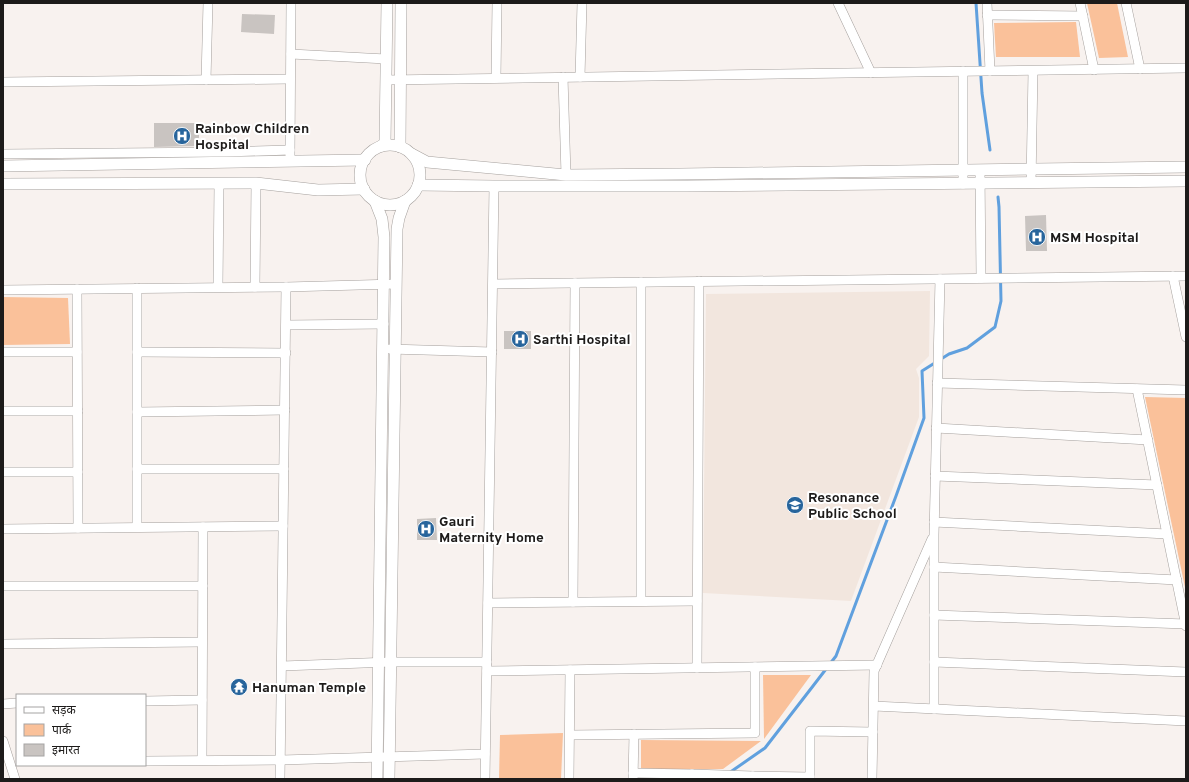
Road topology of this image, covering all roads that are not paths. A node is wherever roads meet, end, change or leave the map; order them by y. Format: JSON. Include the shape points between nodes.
{"nodes":[{"id":1,"x":208,"y":3,"type":"edge"},
{"id":2,"x":292,"y":3,"type":"edge"},
{"id":3,"x":387,"y":3,"type":"edge"},
{"id":4,"x":401,"y":3,"type":"edge"},
{"id":5,"x":497,"y":3,"type":"edge"},
{"id":6,"x":582,"y":3,"type":"edge"},
{"id":7,"x":838,"y":3,"type":"edge"},
{"id":8,"x":987,"y":3,"type":"edge"},
{"id":9,"x":1080,"y":3,"type":"edge"},
{"id":10,"x":1126,"y":3,"type":"edge"},
{"id":11,"x":987,"y":15,"type":"junction"},
{"id":12,"x":1083,"y":16,"type":"junction"},
{"id":13,"x":291,"y":54,"type":"junction"},
{"id":14,"x":386,"y":59,"type":"junction"},
{"id":15,"x":1186,"y":68,"type":"edge"},
{"id":16,"x":1140,"y":69,"type":"junction"},
{"id":17,"x":1033,"y":70,"type":"junction"},
{"id":18,"x":1094,"y":70,"type":"junction"},
{"id":19,"x":964,"y":71,"type":"junction"},
{"id":20,"x":983,"y":71,"type":"junction"},
{"id":21,"x":871,"y":73,"type":"junction"},
{"id":22,"x":580,"y":76,"type":"junction"},
{"id":23,"x":563,"y":77,"type":"junction"},
{"id":24,"x":496,"y":78,"type":"junction"},
{"id":25,"x":290,"y":79,"type":"junction"},
{"id":26,"x":206,"y":80,"type":"junction"},
{"id":27,"x":386,"y":80,"type":"junction"},
{"id":28,"x":400,"y":80,"type":"junction"},
{"id":29,"x":3,"y":82,"type":"edge"},
{"id":30,"x":381,"y":146,"type":"junction"},
{"id":31,"x":400,"y":147,"type":"junction"},
{"id":32,"x":3,"y":154,"type":"edge"},
{"id":33,"x":412,"y":154,"type":"junction"},
{"id":34,"x":290,"y":156,"type":"junction"},
{"id":35,"x":365,"y":160,"type":"junction"},
{"id":36,"x":3,"y":166,"type":"edge"},
{"id":37,"x":1186,"y":168,"type":"edge"},
{"id":38,"x":980,"y":170,"type":"junction"},
{"id":39,"x":1032,"y":170,"type":"junction"},
{"id":40,"x":964,"y":171,"type":"junction"},
{"id":41,"x":566,"y":175,"type":"junction"},
{"id":42,"x":1186,"y":181,"type":"edge"},
{"id":43,"x":256,"y":183,"type":"junction"},
{"id":44,"x":980,"y":183,"type":"junction"},
{"id":45,"x":1032,"y":183,"type":"junction"},
{"id":46,"x":3,"y":184,"type":"edge"},
{"id":47,"x":219,"y":184,"type":"junction"},
{"id":48,"x":964,"y":184,"type":"junction"},
{"id":49,"x":418,"y":185,"type":"junction"},
{"id":50,"x":494,"y":186,"type":"junction"},
{"id":51,"x":364,"y":189,"type":"junction"},
{"id":52,"x":375,"y":200,"type":"junction"},
{"id":53,"x":404,"y":201,"type":"junction"},
{"id":54,"x":1173,"y":276,"type":"junction"},
{"id":55,"x":1186,"y":276,"type":"edge"},
{"id":56,"x":981,"y":278,"type":"junction"},
{"id":57,"x":940,"y":279,"type":"junction"},
{"id":58,"x":699,"y":281,"type":"junction"},
{"id":59,"x":641,"y":282,"type":"junction"},
{"id":60,"x":575,"y":283,"type":"junction"},
{"id":61,"x":384,"y":284,"type":"junction"},
{"id":62,"x":396,"y":284,"type":"junction"},
{"id":63,"x":493,"y":284,"type":"junction"},
{"id":64,"x":255,"y":287,"type":"junction"},
{"id":65,"x":286,"y":287,"type":"junction"},
{"id":66,"x":137,"y":288,"type":"junction"},
{"id":67,"x":218,"y":288,"type":"junction"},
{"id":68,"x":77,"y":289,"type":"junction"},
{"id":69,"x":3,"y":290,"type":"edge"},
{"id":70,"x":384,"y":324,"type":"junction"},
{"id":71,"x":286,"y":325,"type":"junction"},
{"id":72,"x":1186,"y":338,"type":"edge"},
{"id":73,"x":384,"y":349,"type":"junction"},
{"id":74,"x":396,"y":349,"type":"junction"},
{"id":75,"x":3,"y":352,"type":"edge"},
{"id":76,"x":77,"y":352,"type":"junction"},
{"id":77,"x":137,"y":352,"type":"junction"},
{"id":78,"x":286,"y":352,"type":"junction"},
{"id":79,"x":492,"y":352,"type":"junction"},
{"id":80,"x":938,"y":383,"type":"junction"},
{"id":81,"x":1137,"y":389,"type":"junction"},
{"id":82,"x":1186,"y":390,"type":"edge"},
{"id":83,"x":285,"y":410,"type":"junction"},
{"id":84,"x":3,"y":411,"type":"edge"},
{"id":85,"x":78,"y":411,"type":"junction"},
{"id":86,"x":137,"y":412,"type":"junction"},
{"id":87,"x":936,"y":428,"type":"junction"},
{"id":88,"x":1148,"y":440,"type":"junction"},
{"id":89,"x":137,"y":469,"type":"junction"},
{"id":90,"x":284,"y":469,"type":"junction"},
{"id":91,"x":3,"y":472,"type":"edge"},
{"id":92,"x":78,"y":472,"type":"junction"},
{"id":93,"x":935,"y":476,"type":"junction"},
{"id":94,"x":1157,"y":485,"type":"junction"},
{"id":95,"x":934,"y":522,"type":"junction"},
{"id":96,"x":284,"y":526,"type":"junction"},
{"id":97,"x":137,"y":527,"type":"junction"},
{"id":98,"x":203,"y":527,"type":"junction"},
{"id":99,"x":78,"y":528,"type":"junction"},
{"id":100,"x":3,"y":529,"type":"edge"},
{"id":101,"x":1167,"y":534,"type":"junction"},
{"id":102,"x":934,"y":535,"type":"junction"},
{"id":103,"x":934,"y":567,"type":"junction"},
{"id":104,"x":1177,"y":580,"type":"junction"},
{"id":105,"x":3,"y":586,"type":"edge"},
{"id":106,"x":203,"y":586,"type":"junction"},
{"id":107,"x":641,"y":601,"type":"junction"},
{"id":108,"x":697,"y":601,"type":"junction"},
{"id":109,"x":573,"y":602,"type":"junction"},
{"id":110,"x":488,"y":603,"type":"junction"},
{"id":111,"x":934,"y":615,"type":"junction"},
{"id":112,"x":1186,"y":625,"type":"edge"},
{"id":113,"x":202,"y":642,"type":"junction"},
{"id":114,"x":3,"y":644,"type":"edge"},
{"id":115,"x":391,"y":662,"type":"junction"},
{"id":116,"x":934,"y":662,"type":"junction"},
{"id":117,"x":379,"y":663,"type":"junction"},
{"id":118,"x":877,"y":665,"type":"junction"},
{"id":119,"x":282,"y":666,"type":"junction"},
{"id":120,"x":487,"y":666,"type":"junction"},
{"id":121,"x":755,"y":667,"type":"junction"},
{"id":122,"x":697,"y":668,"type":"junction"},
{"id":123,"x":570,"y":670,"type":"junction"},
{"id":124,"x":1186,"y":672,"type":"edge"},
{"id":125,"x":202,"y":700,"type":"junction"},
{"id":126,"x":146,"y":701,"type":"edge"},
{"id":127,"x":16,"y":703,"type":"edge"},
{"id":128,"x":3,"y":704,"type":"edge"},
{"id":129,"x":874,"y":706,"type":"junction"},
{"id":130,"x":934,"y":709,"type":"junction"},
{"id":131,"x":1186,"y":721,"type":"edge"},
{"id":132,"x":873,"y":732,"type":"junction"},
{"id":133,"x":634,"y":734,"type":"junction"},
{"id":134,"x":570,"y":735,"type":"junction"},
{"id":135,"x":3,"y":741,"type":"edge"},
{"id":136,"x":485,"y":754,"type":"junction"},
{"id":137,"x":378,"y":756,"type":"junction"},
{"id":138,"x":389,"y":756,"type":"junction"},
{"id":139,"x":202,"y":760,"type":"junction"},
{"id":140,"x":281,"y":760,"type":"junction"},
{"id":141,"x":146,"y":761,"type":"edge"},
{"id":142,"x":13,"y":762,"type":"edge"},
{"id":143,"x":633,"y":776,"type":"edge"},
{"id":144,"x":692,"y":776,"type":"edge"},
{"id":145,"x":753,"y":778,"type":"edge"},
{"id":146,"x":810,"y":778,"type":"edge"},
{"id":147,"x":15,"y":779,"type":"edge"},
{"id":148,"x":280,"y":779,"type":"edge"},
{"id":149,"x":377,"y":779,"type":"edge"},
{"id":150,"x":389,"y":779,"type":"edge"},
{"id":151,"x":485,"y":779,"type":"edge"},
{"id":152,"x":569,"y":779,"type":"edge"},
{"id":153,"x":872,"y":779,"type":"edge"}],
"edges":[{"from":1,"to":26,"type":"street"},
{"from":2,"to":13,"type":"street"},
{"from":3,"to":14,"type":"street"},
{"from":4,"to":28,"type":"street"},
{"from":5,"to":24,"type":"street"},
{"from":6,"to":22,"type":"street"},
{"from":7,"to":21,"type":"street"},
{"from":8,"to":11,"type":"street"},
{"from":9,"to":12,"type":"street"},
{"from":10,"to":16,"type":"street"},
{"from":11,"to":12,"type":"street"},
{"from":11,"to":20,"type":"street"},
{"from":12,"to":18,"type":"street"},
{"from":13,"to":14,"type":"street"},
{"from":13,"to":25,"type":"street"},
{"from":14,"to":27,"type":"street"},
{"from":15,"to":16,"type":"street"},
{"from":16,"to":18,"type":"street"},
{"from":17,"to":18,"type":"street"},
{"from":17,"to":20,"type":"street"},
{"from":17,"to":39,"type":"street"},
{"from":19,"to":20,"type":"street"},
{"from":19,"to":21,"type":"street"},
{"from":19,"to":40,"type":"street"},
{"from":21,"to":22,"type":"street"},
{"from":22,"to":23,"type":"street"},
{"from":23,"to":24,"type":"street"},
{"from":23,"to":41,"type":"street"},
{"from":24,"to":28,"type":"street"},
{"from":25,"to":26,"type":"street"},
{"from":25,"to":34,"type":"street"},
{"from":26,"to":29,"type":"street"},
{"from":27,"to":28,"type":"street"},
{"from":27,"to":30,"type":"street","via":[[385,144]]},
{"from":28,"to":31,"type":"street"},
{"from":30,"to":31,"type":"street"},
{"from":30,"to":35,"type":"street","via":[[367,155]]},
{"from":31,"to":33,"type":"street"},
{"from":32,"to":34,"type":"street","via":[[226,152]]},
{"from":33,"to":41,"type":"street","via":[[427,162]]},
{"from":33,"to":49,"type":"street","via":[[418,163]]},
{"from":34,"to":35,"type":"street"},
{"from":34,"to":36,"type":"street"},
{"from":35,"to":51,"type":"street","via":[[360,175]]},
{"from":37,"to":39,"type":"street"},
{"from":38,"to":39,"type":"street"},
{"from":38,"to":40,"type":"street"},
{"from":38,"to":44,"type":"street"},
{"from":39,"to":45,"type":"street"},
{"from":40,"to":41,"type":"street"},
{"from":40,"to":48,"type":"street"},
{"from":42,"to":45,"type":"street"},
{"from":43,"to":47,"type":"street"},
{"from":43,"to":51,"type":"street","via":[[318,190]]},
{"from":43,"to":64,"type":"street"},
{"from":44,"to":45,"type":"street"},
{"from":44,"to":48,"type":"street"},
{"from":44,"to":56,"type":"street"},
{"from":46,"to":47,"type":"street"},
{"from":47,"to":67,"type":"street"},
{"from":48,"to":50,"type":"street"},
{"from":49,"to":50,"type":"street"},
{"from":49,"to":53,"type":"street","via":[[413,194]]},
{"from":50,"to":63,"type":"street"},
{"from":51,"to":52,"type":"street"},
{"from":52,"to":53,"type":"street","via":[[385,204]]},
{"from":52,"to":61,"type":"street","via":[[384,226]]},
{"from":53,"to":62,"type":"street","via":[[398,218]]},
{"from":54,"to":55,"type":"street"},
{"from":54,"to":56,"type":"street"},
{"from":54,"to":72,"type":"street"},
{"from":56,"to":57,"type":"street"},
{"from":57,"to":58,"type":"street"},
{"from":57,"to":80,"type":"street"},
{"from":58,"to":59,"type":"street"},
{"from":58,"to":108,"type":"street"},
{"from":59,"to":60,"type":"street"},
{"from":59,"to":107,"type":"street"},
{"from":60,"to":63,"type":"street"},
{"from":60,"to":109,"type":"street"},
{"from":61,"to":62,"type":"street"},
{"from":61,"to":65,"type":"street"},
{"from":61,"to":70,"type":"street"},
{"from":62,"to":74,"type":"street"},
{"from":63,"to":79,"type":"street"},
{"from":64,"to":65,"type":"street"},
{"from":64,"to":67,"type":"street"},
{"from":65,"to":71,"type":"street"},
{"from":66,"to":67,"type":"street"},
{"from":66,"to":68,"type":"street"},
{"from":66,"to":77,"type":"street"},
{"from":68,"to":69,"type":"street"},
{"from":68,"to":76,"type":"street"},
{"from":70,"to":71,"type":"street"},
{"from":70,"to":73,"type":"street"},
{"from":71,"to":78,"type":"street"},
{"from":73,"to":74,"type":"street"},
{"from":73,"to":117,"type":"street"},
{"from":74,"to":79,"type":"street"},
{"from":74,"to":115,"type":"street"},
{"from":75,"to":76,"type":"street"},
{"from":76,"to":85,"type":"street"},
{"from":77,"to":78,"type":"street"},
{"from":77,"to":86,"type":"street"},
{"from":78,"to":83,"type":"street"},
{"from":79,"to":110,"type":"street"},
{"from":80,"to":81,"type":"street"},
{"from":80,"to":87,"type":"street"},
{"from":81,"to":82,"type":"street"},
{"from":81,"to":88,"type":"street"},
{"from":83,"to":86,"type":"street"},
{"from":83,"to":90,"type":"street"},
{"from":84,"to":85,"type":"street"},
{"from":85,"to":92,"type":"street"},
{"from":86,"to":89,"type":"street"},
{"from":87,"to":88,"type":"street"},
{"from":87,"to":93,"type":"street"},
{"from":88,"to":94,"type":"street"},
{"from":89,"to":90,"type":"street"},
{"from":89,"to":97,"type":"street"},
{"from":90,"to":96,"type":"street"},
{"from":91,"to":92,"type":"street"},
{"from":92,"to":99,"type":"street"},
{"from":93,"to":94,"type":"street"},
{"from":93,"to":95,"type":"street"},
{"from":94,"to":101,"type":"street"},
{"from":95,"to":101,"type":"street"},
{"from":95,"to":102,"type":"street"},
{"from":96,"to":98,"type":"street"},
{"from":96,"to":119,"type":"street"},
{"from":97,"to":98,"type":"street"},
{"from":97,"to":99,"type":"street"},
{"from":98,"to":106,"type":"street"},
{"from":99,"to":100,"type":"street"},
{"from":101,"to":104,"type":"street"},
{"from":102,"to":103,"type":"street"},
{"from":102,"to":118,"type":"street"},
{"from":103,"to":104,"type":"street"},
{"from":103,"to":111,"type":"street"},
{"from":104,"to":112,"type":"street"},
{"from":105,"to":106,"type":"street"},
{"from":106,"to":113,"type":"street"},
{"from":107,"to":108,"type":"street"},
{"from":107,"to":109,"type":"street"},
{"from":108,"to":122,"type":"street"},
{"from":109,"to":110,"type":"street"},
{"from":110,"to":120,"type":"street"},
{"from":111,"to":112,"type":"street"},
{"from":111,"to":116,"type":"street"},
{"from":113,"to":114,"type":"street"},
{"from":113,"to":125,"type":"street"},
{"from":115,"to":117,"type":"street"},
{"from":115,"to":120,"type":"street"},
{"from":115,"to":138,"type":"street"},
{"from":116,"to":124,"type":"street"},
{"from":116,"to":130,"type":"street"},
{"from":117,"to":119,"type":"street"},
{"from":117,"to":137,"type":"street"},
{"from":118,"to":121,"type":"street"},
{"from":118,"to":129,"type":"street","via":[[874,671]]},
{"from":119,"to":140,"type":"street"},
{"from":120,"to":123,"type":"street"},
{"from":120,"to":136,"type":"street"},
{"from":121,"to":122,"type":"street"},
{"from":121,"to":133,"type":"street","via":[[756,733]]},
{"from":122,"to":123,"type":"street"},
{"from":123,"to":134,"type":"street"},
{"from":125,"to":126,"type":"street"},
{"from":125,"to":139,"type":"street"},
{"from":127,"to":128,"type":"street"},
{"from":129,"to":130,"type":"street"},
{"from":129,"to":132,"type":"street"},
{"from":130,"to":131,"type":"street"},
{"from":132,"to":146,"type":"street","via":[[810,731]]},
{"from":132,"to":153,"type":"street"},
{"from":133,"to":134,"type":"street"},
{"from":133,"to":143,"type":"street"},
{"from":134,"to":152,"type":"street"},
{"from":135,"to":142,"type":"street"},
{"from":136,"to":138,"type":"street"},
{"from":136,"to":151,"type":"street"},
{"from":137,"to":138,"type":"street"},
{"from":137,"to":140,"type":"street"},
{"from":137,"to":149,"type":"street"},
{"from":138,"to":150,"type":"street"},
{"from":139,"to":140,"type":"street"},
{"from":139,"to":141,"type":"street"},
{"from":140,"to":148,"type":"street"},
{"from":142,"to":147,"type":"street"},
{"from":143,"to":144,"type":"street"},
{"from":144,"to":145,"type":"street"},
{"from":145,"to":146,"type":"street"}]}
